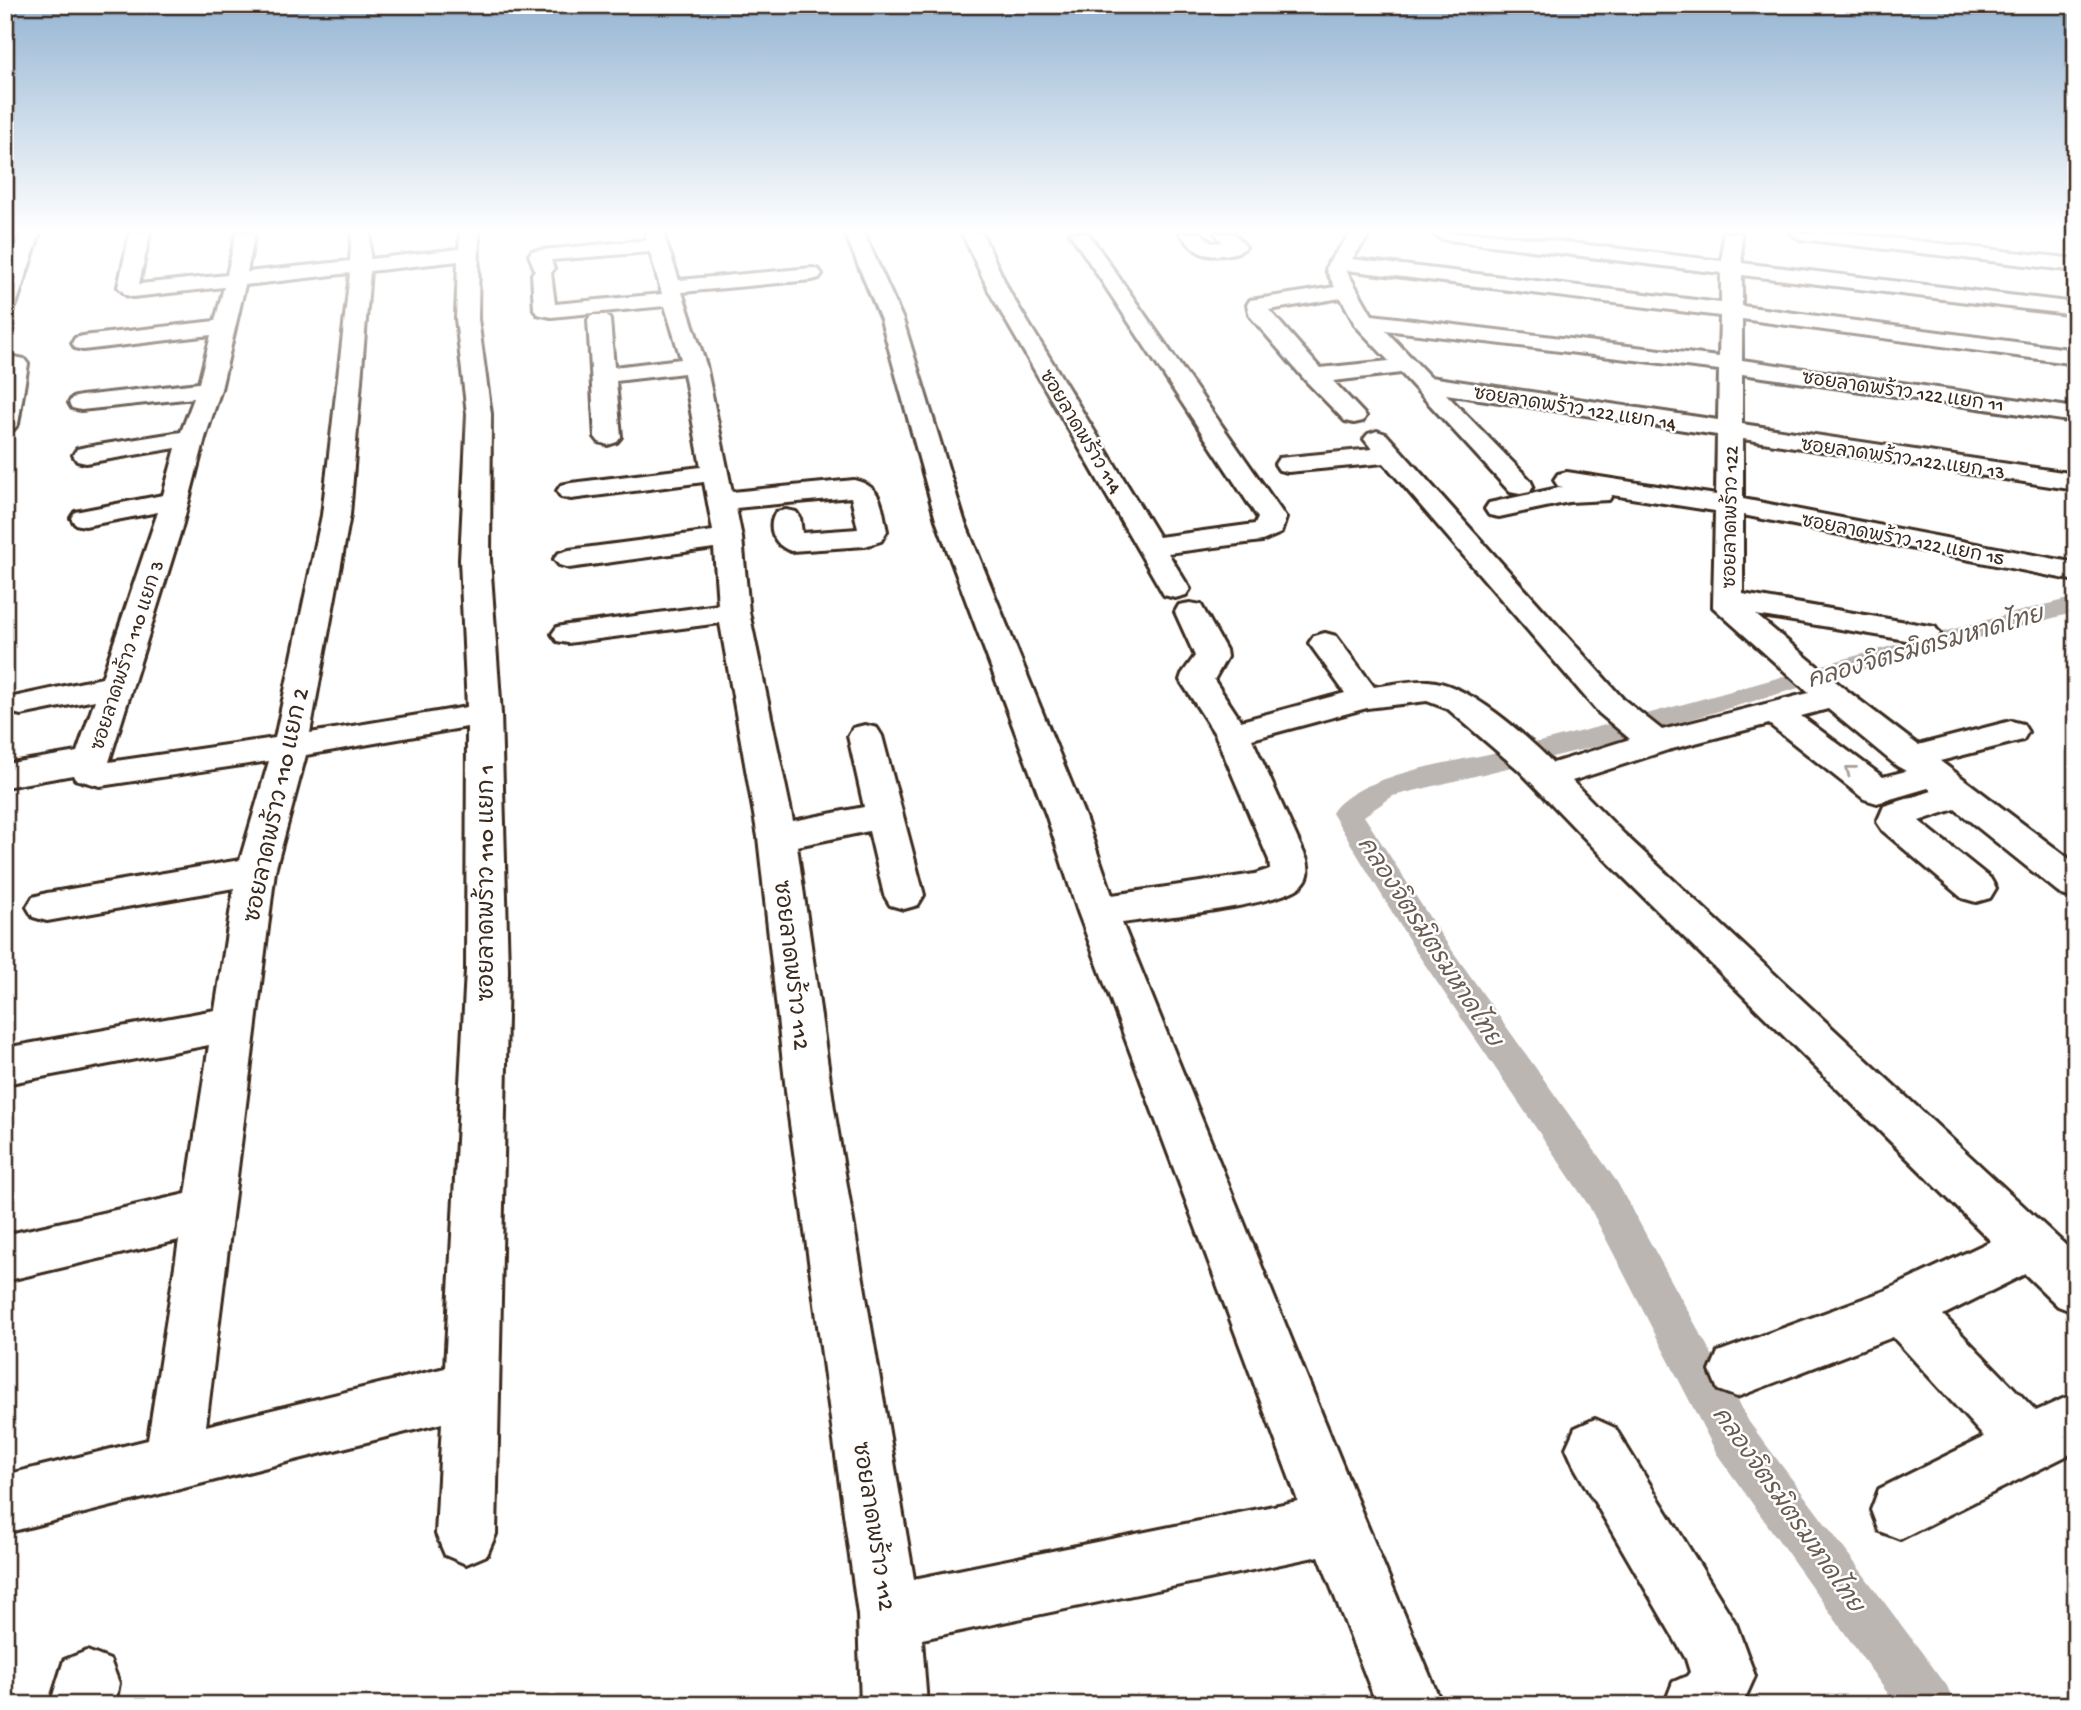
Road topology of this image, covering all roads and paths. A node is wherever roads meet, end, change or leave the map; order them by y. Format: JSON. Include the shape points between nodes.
{"nodes":[{"id":1,"x":228,"y":313,"type":"edge"},
{"id":2,"x":355,"y":313,"type":"edge"},
{"id":3,"x":467,"y":313,"type":"edge"},
{"id":4,"x":678,"y":313,"type":"edge"},
{"id":5,"x":889,"y":313,"type":"edge"},
{"id":6,"x":1012,"y":313,"type":"edge"},
{"id":7,"x":1133,"y":313,"type":"edge"},
{"id":8,"x":1260,"y":313,"type":"edge"},
{"id":9,"x":1360,"y":313,"type":"edge"},
{"id":10,"x":1731,"y":313,"type":"edge"},
{"id":11,"x":1744,"y":313,"type":"edge"},
{"id":12,"x":599,"y":320,"type":"dead end"},
{"id":13,"x":1364,"y":321,"type":"junction"},
{"id":14,"x":225,"y":327,"type":"junction"},
{"id":15,"x":83,"y":343,"type":"dead end"},
{"id":16,"x":2076,"y":357,"type":"edge"},
{"id":17,"x":5,"y":362,"type":"edge"},
{"id":18,"x":694,"y":365,"type":"junction"},
{"id":19,"x":1731,"y":365,"type":"junction"},
{"id":20,"x":604,"y":375,"type":"junction"},
{"id":21,"x":1413,"y":375,"type":"junction"},
{"id":22,"x":1314,"y":376,"type":"junction"},
{"id":23,"x":209,"y":389,"type":"junction"},
{"id":24,"x":81,"y":403,"type":"dead end"},
{"id":25,"x":2076,"y":415,"type":"edge"},
{"id":26,"x":1354,"y":416,"type":"dead end"},
{"id":27,"x":5,"y":424,"type":"edge"},
{"id":28,"x":1730,"y":431,"type":"junction"},
{"id":29,"x":608,"y":437,"type":"dead end"},
{"id":30,"x":192,"y":438,"type":"junction"},
{"id":31,"x":86,"y":455,"type":"dead end"},
{"id":32,"x":1288,"y":464,"type":"dead end"},
{"id":33,"x":1567,"y":480,"type":"dead end"},
{"id":34,"x":2076,"y":482,"type":"edge"},
{"id":35,"x":1520,"y":486,"type":"dead end"},
{"id":36,"x":571,"y":491,"type":"dead end"},
{"id":37,"x":175,"y":501,"type":"junction"},
{"id":38,"x":721,"y":504,"type":"junction"},
{"id":39,"x":785,"y":507,"type":"junction"},
{"id":40,"x":1499,"y":509,"type":"dead end"},
{"id":41,"x":1729,"y":509,"type":"junction"},
{"id":42,"x":85,"y":518,"type":"dead end"},
{"id":43,"x":1150,"y":547,"type":"junction"},
{"id":44,"x":569,"y":559,"type":"dead end"},
{"id":45,"x":2076,"y":572,"type":"edge"},
{"id":46,"x":1728,"y":601,"type":"junction"},
{"id":47,"x":734,"y":612,"type":"junction"},
{"id":48,"x":568,"y":634,"type":"dead end"},
{"id":49,"x":1924,"y":634,"type":"dead end"},
{"id":50,"x":1325,"y":643,"type":"dead end"},
{"id":51,"x":1814,"y":680,"type":"junction"},
{"id":52,"x":117,"y":685,"type":"junction"},
{"id":53,"x":1365,"y":698,"type":"junction"},
{"id":54,"x":21,"y":705,"type":"dead end"},
{"id":55,"x":1775,"y":712,"type":"junction"},
{"id":56,"x":484,"y":714,"type":"junction"},
{"id":57,"x":2011,"y":732,"type":"dead end"},
{"id":58,"x":1232,"y":734,"type":"junction"},
{"id":59,"x":865,"y":736,"type":"dead end"},
{"id":60,"x":1652,"y":738,"type":"junction"},
{"id":61,"x":291,"y":747,"type":"junction"},
{"id":62,"x":90,"y":761,"type":"junction"},
{"id":63,"x":1539,"y":769,"type":"junction"},
{"id":64,"x":5,"y":776,"type":"edge"},
{"id":65,"x":1934,"y":776,"type":"junction"},
{"id":66,"x":883,"y":816,"type":"junction"},
{"id":67,"x":777,"y":837,"type":"junction"},
{"id":68,"x":256,"y":871,"type":"junction"},
{"id":69,"x":2076,"y":885,"type":"edge"},
{"id":70,"x":1976,"y":888,"type":"dead end"},
{"id":71,"x":904,"y":895,"type":"dead end"},
{"id":72,"x":47,"y":907,"type":"dead end"},
{"id":73,"x":1098,"y":912,"type":"junction"},
{"id":74,"x":235,"y":1023,"type":"junction"},
{"id":75,"x":5,"y":1066,"type":"edge"},
{"id":76,"x":208,"y":1211,"type":"junction"},
{"id":77,"x":2030,"y":1247,"type":"junction"},
{"id":78,"x":5,"y":1258,"type":"edge"},
{"id":79,"x":2076,"y":1289,"type":"edge"},
{"id":80,"x":1902,"y":1309,"type":"junction"},
{"id":81,"x":1737,"y":1371,"type":"dead end"},
{"id":82,"x":470,"y":1388,"type":"junction"},
{"id":83,"x":2052,"y":1433,"type":"edge"},
{"id":84,"x":1595,"y":1448,"type":"dead end"},
{"id":85,"x":173,"y":1461,"type":"junction"},
{"id":86,"x":5,"y":1504,"type":"edge"},
{"id":87,"x":1900,"y":1510,"type":"dead end"},
{"id":88,"x":1336,"y":1523,"type":"junction"},
{"id":89,"x":466,"y":1534,"type":"dead end"},
{"id":90,"x":889,"y":1615,"type":"junction"},
{"id":91,"x":894,"y":1705,"type":"edge"},
{"id":92,"x":1410,"y":1705,"type":"edge"},
{"id":93,"x":1696,"y":1705,"type":"edge"}],
"edges":[{"from":1,"to":14,"type":"street","name":"ซอยลาดพร้าว 110 แยก 3"},
{"from":2,"to":61,"type":"street","name":"ซอยลาดพร้าว 110 แยก 2","via":[[336,514]]},
{"from":3,"to":56,"type":"street","name":"ซอยลาดพร้าว 110 แยก 1","via":[[479,414],[475,560]]},
{"from":4,"to":18,"type":"street","name":"ซอยลาดพร้าว 112"},
{"from":5,"to":73,"type":"street","via":[[950,520],[1066,817]]},
{"from":6,"to":43,"type":"street","name":"ซอยลาดพร้าว 114"},
{"from":7,"to":43,"type":"street","via":[[1272,518],[1271,527],[1262,533]]},
{"from":8,"to":22,"type":"street"},
{"from":9,"to":13,"type":"street"},
{"from":10,"to":19,"type":"street","name":"ซอยลาดพร้าว 122"},
{"from":11,"to":16,"type":"street"},
{"from":12,"to":20,"type":"street"},
{"from":13,"to":19,"type":"street","name":"ซอยลาดพร้าว 122 แยก 11"},
{"from":13,"to":21,"type":"street"},
{"from":14,"to":15,"type":"street"},
{"from":14,"to":23,"type":"street","name":"ซอยลาดพร้าว 110 แยก 3"},
{"from":17,"to":27,"type":"street","via":[[16,364]]},
{"from":18,"to":20,"type":"street"},
{"from":18,"to":38,"type":"street","name":"ซอยลาดพร้าว 112"},
{"from":19,"to":25,"type":"street","name":"ซอยลาดพร้าว 122 แยก 11"},
{"from":19,"to":28,"type":"street","name":"ซอยลาดพร้าว 122"},
{"from":20,"to":29,"type":"street"},
{"from":21,"to":22,"type":"street","name":"ซอยลาดพร้าว 122 แยก 14"},
{"from":21,"to":28,"type":"street","name":"ซอยลาดพร้าว 122 แยก 14"},
{"from":21,"to":35,"type":"street"},
{"from":22,"to":26,"type":"street"},
{"from":23,"to":24,"type":"street"},
{"from":23,"to":30,"type":"street","name":"ซอยลาดพร้าว 110 แยก 3"},
{"from":28,"to":34,"type":"street","name":"ซอยลาดพร้าว 122 แยก 13"},
{"from":28,"to":41,"type":"street","name":"ซอยลาดพร้าว 122"},
{"from":30,"to":31,"type":"street"},
{"from":30,"to":37,"type":"street","name":"ซอยลาดพร้าว 110 แยก 3"},
{"from":32,"to":60,"type":"street","via":[[1383,447],[1611,706]]},
{"from":33,"to":41,"type":"street"},
{"from":36,"to":38,"type":"street"},
{"from":37,"to":42,"type":"street"},
{"from":37,"to":52,"type":"street","name":"ซอยลาดพร้าว 110 แยก 3"},
{"from":38,"to":39,"type":"street"},
{"from":38,"to":44,"type":"street"},
{"from":38,"to":47,"type":"street","name":"ซอยลาดพร้าว 112"},
{"from":39,"to":39,"type":"street","via":[[812,482],[861,490],[868,511]]},
{"from":40,"to":41,"type":"street","via":[[1588,493]]},
{"from":41,"to":45,"type":"street","name":"ซอยลาดพร้าว 122 แยก 15"},
{"from":41,"to":46,"type":"street","name":"ซอยลาดพร้าว 122"},
{"from":43,"to":58,"type":"street","name":"ซอยลาดพร้าว 114","via":[[1210,650],[1211,657],[1197,680]]},
{"from":46,"to":49,"type":"street"},
{"from":46,"to":51,"type":"street","name":"ซอยลาดพร้าว 122","via":[[1728,607]]},
{"from":47,"to":48,"type":"street"},
{"from":47,"to":67,"type":"street","name":"ซอยลาดพร้าว 112"},
{"from":50,"to":53,"type":"street"},
{"from":51,"to":55,"type":"street"},
{"from":51,"to":65,"type":"street","name":"ซอยลาดพร้าว 122"},
{"from":52,"to":54,"type":"street"},
{"from":52,"to":62,"type":"street","name":"ซอยลาดพร้าว 110 แยก 3"},
{"from":53,"to":58,"type":"street"},
{"from":53,"to":63,"type":"street","via":[[1441,693],[1461,702]]},
{"from":55,"to":60,"type":"street"},
{"from":65,"to":55,"type":"street","one_way":true,"via":[[1877,791]]},
{"from":56,"to":61,"type":"street","name":"ซอยลาดพร้าว 110 แยก 3"},
{"from":56,"to":82,"type":"street","name":"ซอยลาดพร้าว 110 แยก 1","via":[[487,970]]},
{"from":57,"to":65,"type":"street"},
{"from":58,"to":73,"type":"street","via":[[1288,860],[1290,874],[1255,888]]},
{"from":59,"to":66,"type":"street"},
{"from":60,"to":63,"type":"street"},
{"from":61,"to":62,"type":"street","name":"ซอยลาดพร้าว 110 แยก 3","via":[[100,775],[88,771]]},
{"from":61,"to":68,"type":"street","name":"ซอยลาดพร้าว 110 แยก 2"},
{"from":62,"to":64,"type":"street"},
{"from":63,"to":77,"type":"street"},
{"from":65,"to":69,"type":"street","name":"ซอยลาดพร้าว 122"},
{"from":65,"to":70,"type":"street","via":[[1897,815],[1896,822]]},
{"from":66,"to":67,"type":"street"},
{"from":66,"to":71,"type":"street"},
{"from":67,"to":90,"type":"street","name":"ซอยลาดพร้าว 112","via":[[811,1109]]},
{"from":68,"to":72,"type":"street"},
{"from":68,"to":74,"type":"street","name":"ซอยลาดพร้าว 110 แยก 2"},
{"from":73,"to":88,"type":"street"},
{"from":74,"to":75,"type":"street"},
{"from":74,"to":76,"type":"street","name":"ซอยลาดพร้าว 110 แยก 2"},
{"from":76,"to":78,"type":"street"},
{"from":76,"to":85,"type":"street","name":"ซอยลาดพร้าว 110 แยก 2"},
{"from":77,"to":79,"type":"street"},
{"from":77,"to":80,"type":"street"},
{"from":80,"to":81,"type":"street"},
{"from":80,"to":83,"type":"street"},
{"from":82,"to":85,"type":"street"},
{"from":82,"to":89,"type":"street","name":"ซอยลาดพร้าว 110 แยก 1"},
{"from":83,"to":87,"type":"street"},
{"from":84,"to":93,"type":"street","via":[[1714,1646],[1723,1675],[1709,1701]]},
{"from":85,"to":86,"type":"street"},
{"from":88,"to":90,"type":"street"},
{"from":88,"to":92,"type":"street"},
{"from":90,"to":91,"type":"street","name":"ซอยลาดพร้าว 112"}]}
